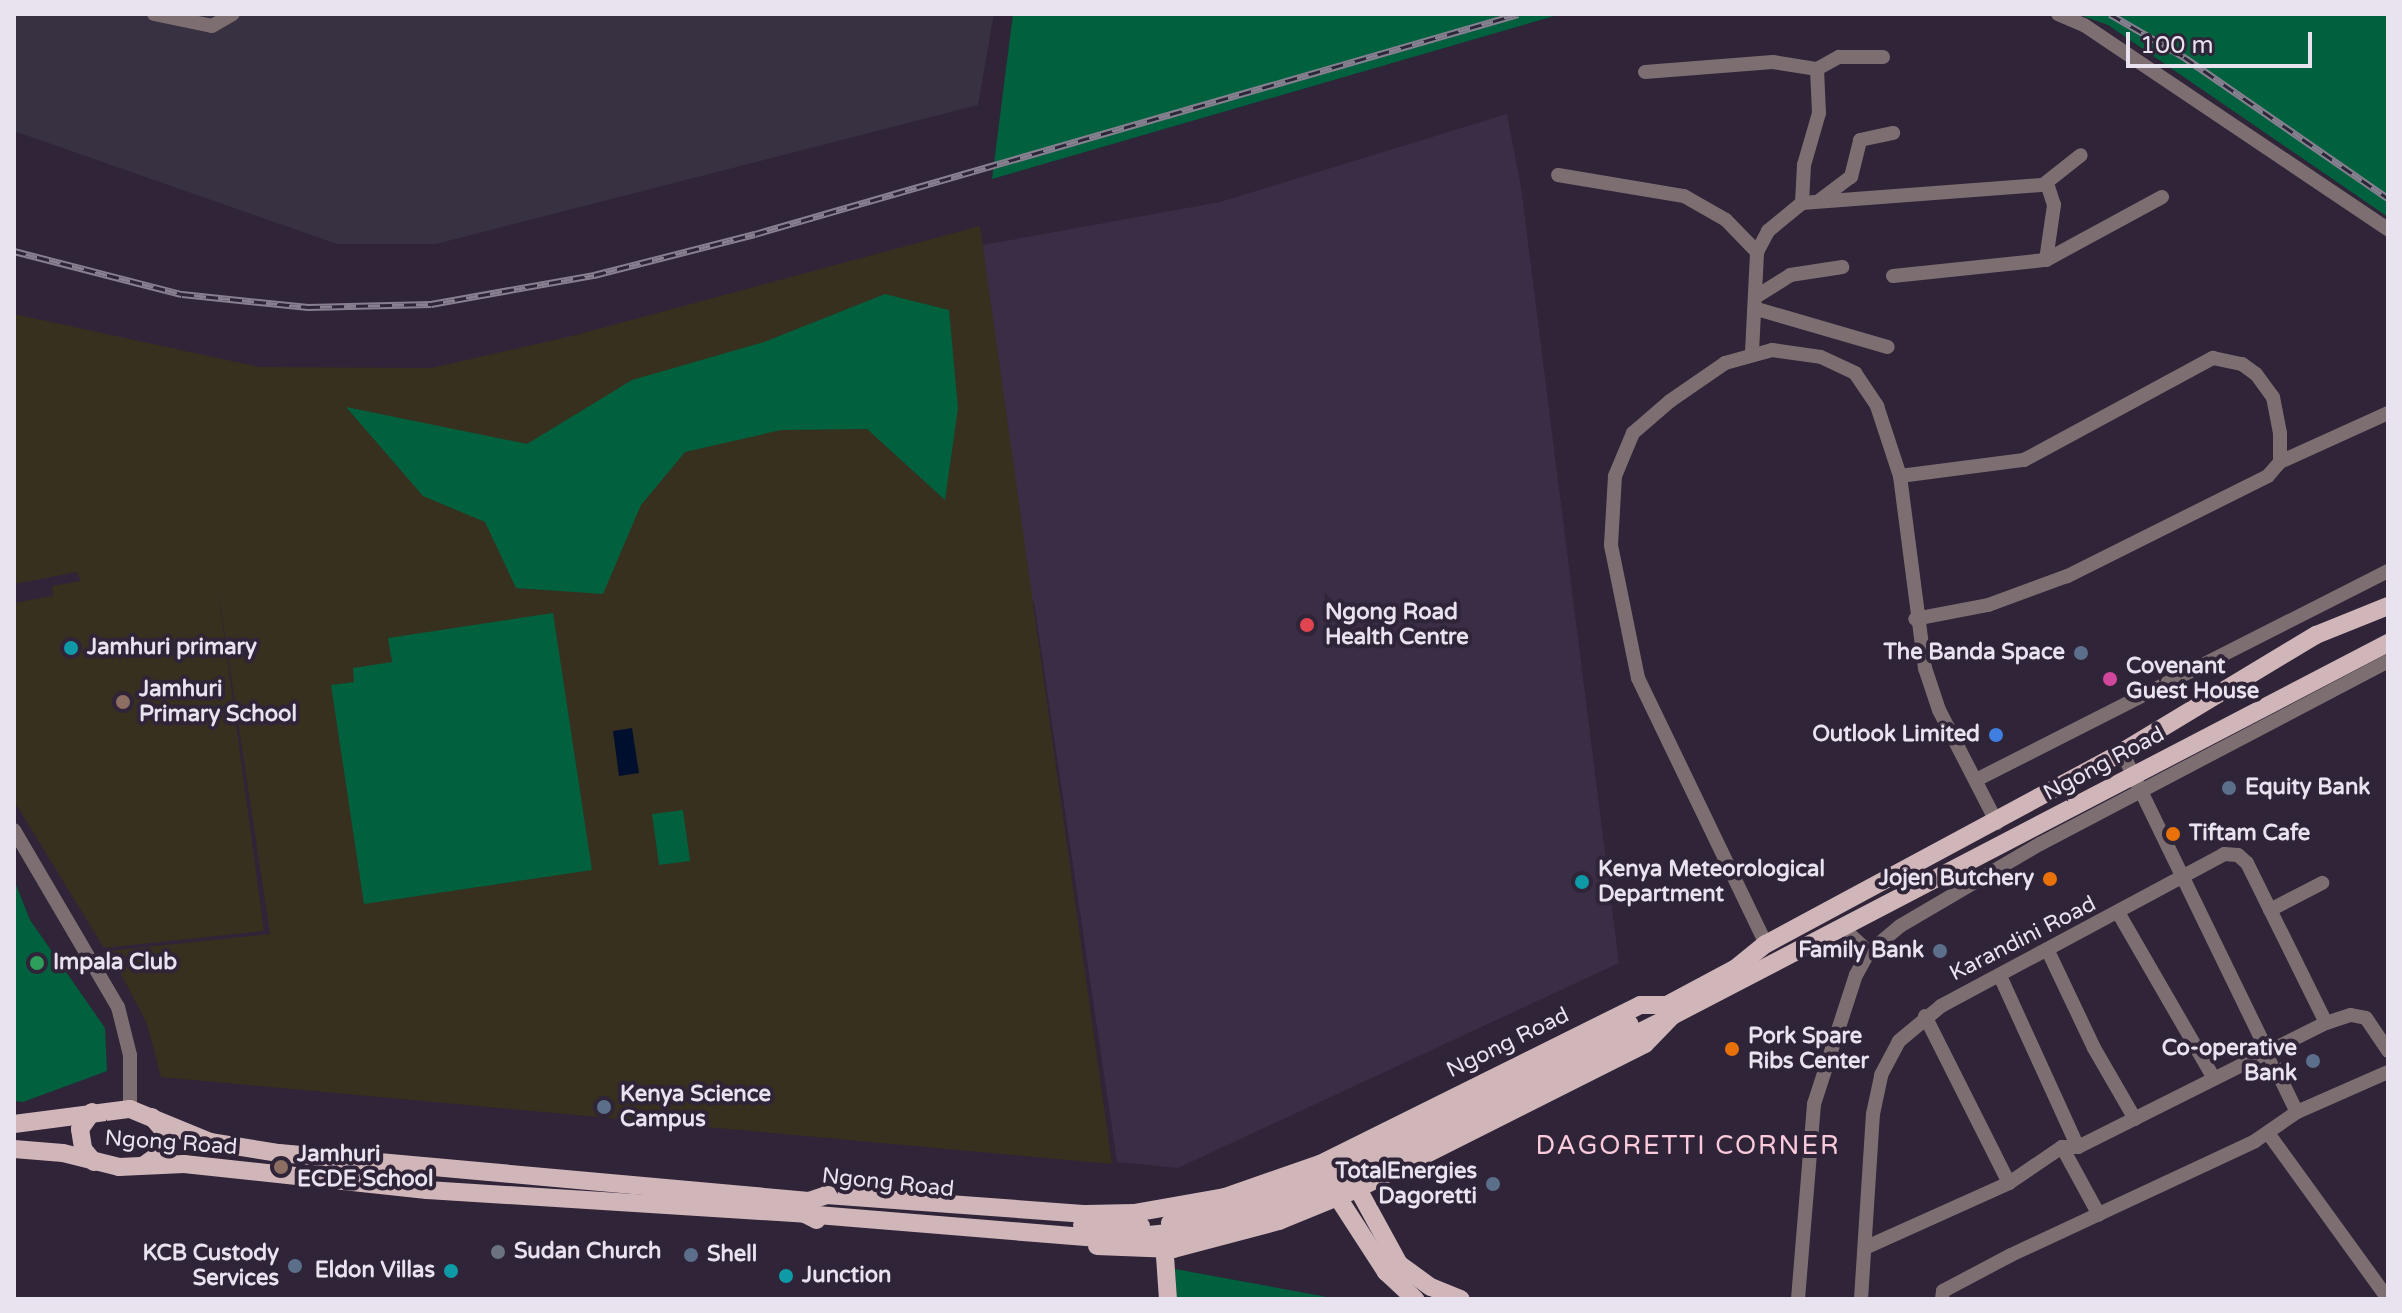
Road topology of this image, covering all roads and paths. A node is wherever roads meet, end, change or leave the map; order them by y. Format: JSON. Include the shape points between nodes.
{"nodes":[{"id":1,"x":154,"y":14,"type":"edge"},
{"id":2,"x":233,"y":14,"type":"edge"},
{"id":3,"x":2058,"y":14,"type":"edge"},
{"id":4,"x":1883,"y":57,"type":"dead end"},
{"id":5,"x":1817,"y":69,"type":"junction"},
{"id":6,"x":1645,"y":72,"type":"dead end"},
{"id":7,"x":1893,"y":133,"type":"dead end"},
{"id":8,"x":2081,"y":155,"type":"dead end"},
{"id":9,"x":1558,"y":175,"type":"dead end"},
{"id":10,"x":2047,"y":184,"type":"junction"},
{"id":11,"x":2162,"y":197,"type":"dead end"},
{"id":12,"x":1810,"y":202,"type":"junction"},
{"id":13,"x":2388,"y":229,"type":"edge"},
{"id":14,"x":1757,"y":252,"type":"junction"},
{"id":15,"x":2046,"y":260,"type":"junction"},
{"id":16,"x":1842,"y":267,"type":"dead end"},
{"id":17,"x":1893,"y":276,"type":"dead end"},
{"id":18,"x":1757,"y":302,"type":"junction"},
{"id":19,"x":1888,"y":347,"type":"dead end"},
{"id":20,"x":1752,"y":352,"type":"junction"},
{"id":21,"x":2388,"y":413,"type":"edge"},
{"id":22,"x":2280,"y":462,"type":"junction"},
{"id":23,"x":1900,"y":476,"type":"junction"},
{"id":24,"x":2388,"y":571,"type":"edge"},
{"id":25,"x":2388,"y":606,"type":"edge"},
{"id":26,"x":1915,"y":619,"type":"junction"},
{"id":27,"x":2388,"y":643,"type":"edge"},
{"id":28,"x":2388,"y":661,"type":"edge"},
{"id":29,"x":2122,"y":752,"type":"junction"},
{"id":30,"x":1976,"y":780,"type":"junction"},
{"id":31,"x":2138,"y":782,"type":"junction"},
{"id":32,"x":1997,"y":823,"type":"junction"},
{"id":33,"x":14,"y":830,"type":"edge"},
{"id":34,"x":2181,"y":875,"type":"junction"},
{"id":35,"x":2322,"y":883,"type":"dead end"},
{"id":36,"x":1882,"y":907,"type":"junction"},
{"id":37,"x":2270,"y":910,"type":"junction"},
{"id":38,"x":2119,"y":914,"type":"junction"},
{"id":39,"x":1843,"y":928,"type":"junction"},
{"id":40,"x":1896,"y":928,"type":"junction"},
{"id":41,"x":1766,"y":944,"type":"junction"},
{"id":42,"x":2048,"y":951,"type":"junction"},
{"id":43,"x":1869,"y":952,"type":"junction"},
{"id":44,"x":2000,"y":976,"type":"junction"},
{"id":45,"x":1670,"y":1011,"type":"junction"},
{"id":46,"x":1925,"y":1016,"type":"junction"},
{"id":47,"x":2326,"y":1023,"type":"junction"},
{"id":48,"x":2267,"y":1049,"type":"junction"},
{"id":49,"x":2388,"y":1051,"type":"edge"},
{"id":50,"x":1527,"y":1060,"type":"junction"},
{"id":51,"x":2388,"y":1072,"type":"edge"},
{"id":52,"x":2213,"y":1077,"type":"junction"},
{"id":53,"x":1543,"y":1093,"type":"junction"},
{"id":54,"x":130,"y":1109,"type":"junction"},
{"id":55,"x":92,"y":1112,"type":"junction"},
{"id":56,"x":2297,"y":1112,"type":"junction"},
{"id":57,"x":150,"y":1114,"type":"junction"},
{"id":58,"x":2135,"y":1119,"type":"junction"},
{"id":59,"x":14,"y":1124,"type":"edge"},
{"id":60,"x":2268,"y":1133,"type":"junction"},
{"id":61,"x":2062,"y":1147,"type":"junction"},
{"id":62,"x":2078,"y":1147,"type":"junction"},
{"id":63,"x":14,"y":1149,"type":"edge"},
{"id":64,"x":1343,"y":1159,"type":"junction"},
{"id":65,"x":94,"y":1162,"type":"junction"},
{"id":66,"x":144,"y":1165,"type":"junction"},
{"id":67,"x":1322,"y":1169,"type":"junction"},
{"id":68,"x":2009,"y":1183,"type":"junction"},
{"id":69,"x":1357,"y":1189,"type":"junction"},
{"id":70,"x":1338,"y":1198,"type":"junction"},
{"id":71,"x":807,"y":1208,"type":"junction"},
{"id":72,"x":1162,"y":1209,"type":"junction"},
{"id":73,"x":2099,"y":1215,"type":"junction"},
{"id":74,"x":1869,"y":1246,"type":"junction"},
{"id":75,"x":1165,"y":1251,"type":"junction"},
{"id":76,"x":1168,"y":1299,"type":"edge"},
{"id":77,"x":1415,"y":1299,"type":"edge"},
{"id":78,"x":1461,"y":1299,"type":"edge"},
{"id":79,"x":1798,"y":1299,"type":"edge"},
{"id":80,"x":1861,"y":1299,"type":"edge"},
{"id":81,"x":1942,"y":1299,"type":"edge"},
{"id":82,"x":2388,"y":1299,"type":"edge"}],
"edges":[{"from":1,"to":2,"type":"street","via":[[212,26]]},
{"from":3,"to":13,"type":"street","via":[[2084,25]]},
{"from":4,"to":5,"type":"street","via":[[1839,57]]},
{"from":5,"to":6,"type":"street","via":[[1773,62]]},
{"from":5,"to":12,"type":"street","via":[[1819,113],[1804,165]]},
{"from":7,"to":12,"type":"street","via":[[1860,140],[1851,177]]},
{"from":8,"to":10,"type":"street"},
{"from":9,"to":14,"type":"street","via":[[1678,194],[1726,220]]},
{"from":10,"to":12,"type":"street"},
{"from":10,"to":15,"type":"street","via":[[2054,205]]},
{"from":11,"to":15,"type":"street"},
{"from":12,"to":14,"type":"street","via":[[1768,231]]},
{"from":14,"to":18,"type":"street"},
{"from":15,"to":17,"type":"street"},
{"from":16,"to":18,"type":"street","via":[[1790,275]]},
{"from":18,"to":19,"type":"street"},
{"from":18,"to":20,"type":"street"},
{"from":20,"to":23,"type":"street","via":[[1821,357],[1855,373],[1887,426]]},
{"from":20,"to":41,"type":"street","via":[[1725,363],[1633,433],[1615,476],[1610,524],[1613,567],[1638,678]]},
{"from":21,"to":22,"type":"street"},
{"from":22,"to":23,"type":"street","via":[[2273,397],[2242,364],[2213,358],[2024,460]]},
{"from":22,"to":26,"type":"street","via":[[2268,476],[2067,576],[1988,605]]},
{"from":23,"to":26,"type":"street"},
{"from":24,"to":30,"type":"street"},
{"from":25,"to":29,"type":"main road","name":"Ngong Road","via":[[2316,635]]},
{"from":26,"to":30,"type":"street","via":[[1931,688]]},
{"from":27,"to":31,"type":"main road","name":"Ngong Road"},
{"from":28,"to":31,"type":"street"},
{"from":29,"to":31,"type":"street"},
{"from":29,"to":32,"type":"main road","name":"Ngong Road"},
{"from":30,"to":32,"type":"street"},
{"from":31,"to":34,"type":"street"},
{"from":31,"to":36,"type":"main road","name":"Ngong Road"},
{"from":31,"to":40,"type":"street"},
{"from":32,"to":41,"type":"main road","name":"Ngong Road"},
{"from":33,"to":54,"type":"street","via":[[118,1007],[130,1055]]},
{"from":34,"to":37,"type":"street","name":"Karandini Road","via":[[2224,854],[2238,855]]},
{"from":34,"to":38,"type":"street","name":"Karandini Road"},
{"from":34,"to":48,"type":"street"},
{"from":35,"to":37,"type":"street"},
{"from":36,"to":39,"type":"main road","name":"Ngong Road"},
{"from":36,"to":40,"type":"street"},
{"from":37,"to":47,"type":"street","name":"Karandini Road"},
{"from":38,"to":42,"type":"street","name":"Karandini Road"},
{"from":38,"to":52,"type":"street"},
{"from":39,"to":43,"type":"street"},
{"from":39,"to":45,"type":"main road","name":"Ngong Road"},
{"from":40,"to":43,"type":"street"},
{"from":41,"to":45,"type":"main road","name":"Ngong Road"},
{"from":42,"to":44,"type":"street","name":"Karandini Road"},
{"from":42,"to":58,"type":"street"},
{"from":43,"to":79,"type":"street","via":[[1856,975],[1814,1104]]},
{"from":44,"to":46,"type":"street","name":"Karandini Road"},
{"from":44,"to":62,"type":"street"},
{"from":45,"to":50,"type":"main road","name":"Ngong Road","via":[[1640,1005]]},
{"from":45,"to":53,"type":"main road","name":"Ngong Road","via":[[1657,1037]]},
{"from":45,"to":64,"type":"main road","name":"Ngong Road","bridge":true},
{"from":45,"to":71,"type":"main road","name":"Ngong Road","bridge":true,"via":[[1339,1182],[1281,1208],[1215,1228],[1111,1239]]},
{"from":46,"to":68,"type":"street"},
{"from":46,"to":74,"type":"street","name":"Karandini Road","via":[[1899,1041],[1881,1075],[1873,1114]]},
{"from":47,"to":48,"type":"street"},
{"from":47,"to":49,"type":"street","via":[[2351,1015],[2366,1018]]},
{"from":48,"to":52,"type":"street"},
{"from":48,"to":56,"type":"street"},
{"from":50,"to":53,"type":"main road"},
{"from":50,"to":64,"type":"main road","name":"Ngong Road"},
{"from":51,"to":56,"type":"street"},
{"from":52,"to":58,"type":"street"},
{"from":53,"to":69,"type":"main road"},
{"from":54,"to":55,"type":"main road","name":"Ngong Road"},
{"from":54,"to":57,"type":"main road","name":"Ngong Road"},
{"from":55,"to":59,"type":"main road","name":"Ngong Road"},
{"from":55,"to":65,"type":"main road","via":[[80,1129],[83,1149]]},
{"from":56,"to":60,"type":"street"},
{"from":57,"to":66,"type":"main road","via":[[165,1132],[161,1153]]},
{"from":57,"to":71,"type":"main road","name":"Ngong Road","via":[[210,1142],[279,1153],[633,1184]]},
{"from":58,"to":62,"type":"street"},
{"from":60,"to":73,"type":"street"},
{"from":60,"to":82,"type":"street"},
{"from":61,"to":62,"type":"street"},
{"from":61,"to":68,"type":"street"},
{"from":61,"to":73,"type":"street"},
{"from":63,"to":65,"type":"main road","name":"Ngong Road"},
{"from":64,"to":67,"type":"main road","name":"Ngong Road","bridge":true},
{"from":64,"to":69,"type":"main road"},
{"from":65,"to":66,"type":"main road","name":"Ngong Road"},
{"from":66,"to":71,"type":"main road","name":"Ngong Road"},
{"from":67,"to":70,"type":"main road"},
{"from":67,"to":71,"type":"main road","name":"Ngong Road","bridge":true,"via":[[1235,1209],[1148,1226]]},
{"from":67,"to":72,"type":"main road","name":"Ngong Road"},
{"from":68,"to":74,"type":"street"},
{"from":69,"to":70,"type":"main road","name":"Ngong Road"},
{"from":69,"to":78,"type":"main road","via":[[1399,1264],[1431,1287]]},
{"from":70,"to":75,"type":"main road","name":"Ngong Road","via":[[1279,1221]]},
{"from":70,"to":77,"type":"main road","via":[[1386,1272]]},
{"from":71,"to":72,"type":"main road","name":"Ngong Road","via":[[826,1195],[1086,1214]]},
{"from":71,"to":75,"type":"main road","name":"Ngong Road","via":[[824,1224]]},
{"from":72,"to":75,"type":"main road"},
{"from":73,"to":81,"type":"street","via":[[1956,1284],[1943,1291]]},
{"from":74,"to":80,"type":"street","name":"Karandini Road"},
{"from":75,"to":76,"type":"main road"}]}
